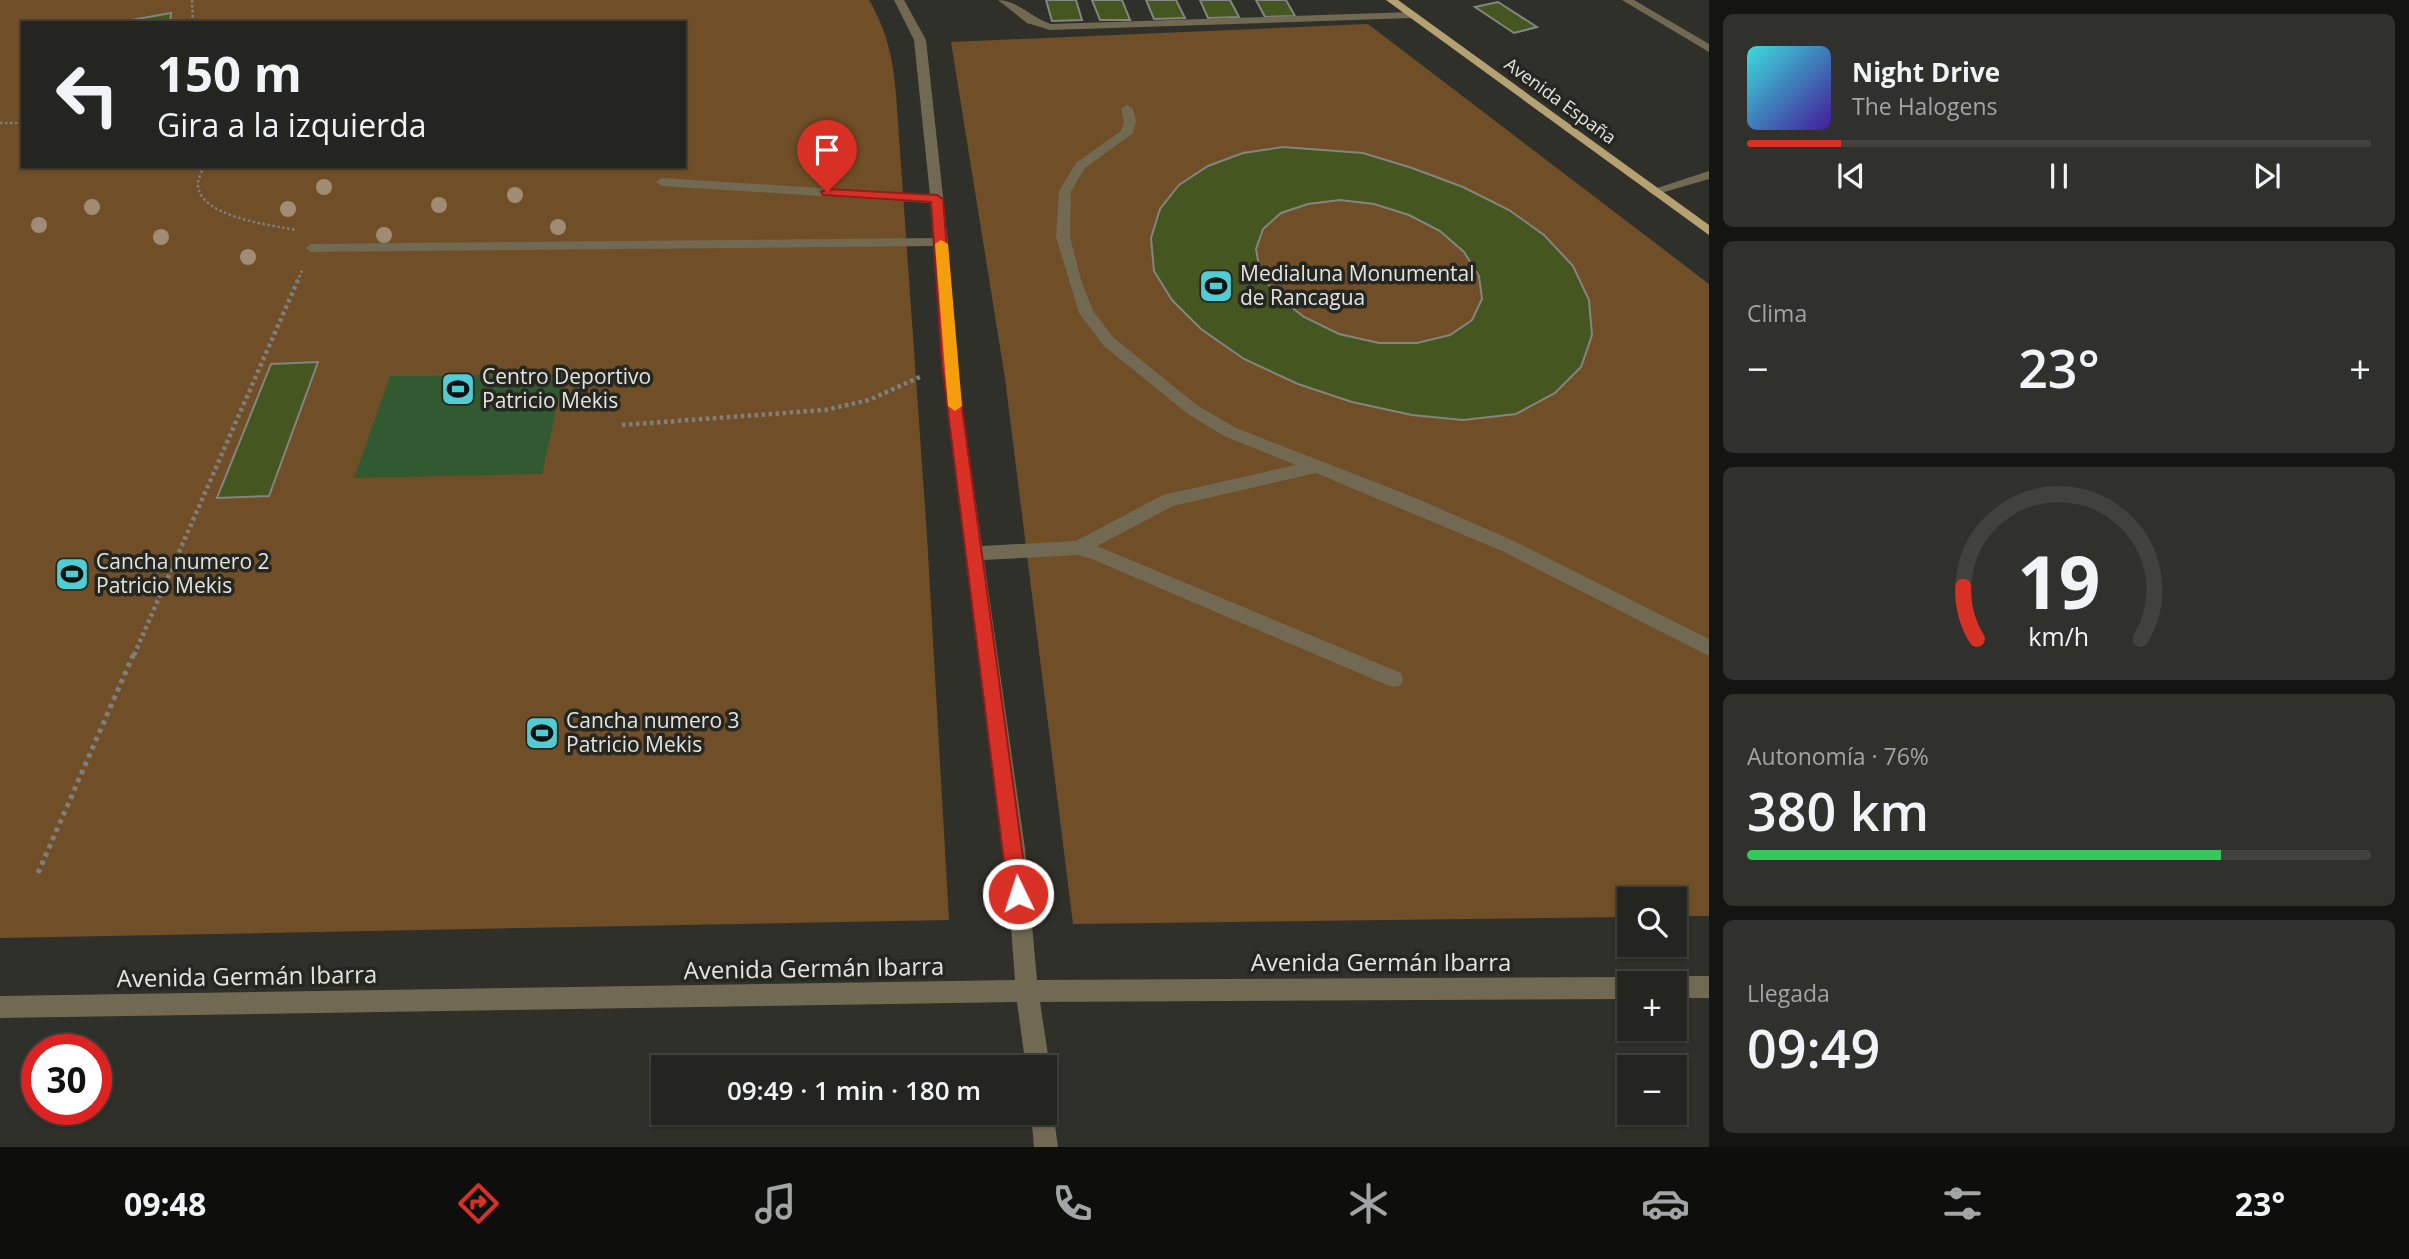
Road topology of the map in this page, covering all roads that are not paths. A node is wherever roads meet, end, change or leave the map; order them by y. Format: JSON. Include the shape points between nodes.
{"nodes":[{"id":1,"x":899,"y":0,"type":"edge"},
{"id":2,"x":1003,"y":0,"type":"edge"},
{"id":3,"x":1391,"y":0,"type":"edge"},
{"id":4,"x":1627,"y":0,"type":"edge"},
{"id":5,"x":1412,"y":15,"type":"junction"},
{"id":6,"x":1709,"y":48,"type":"edge"},
{"id":7,"x":1127,"y":109,"type":"dead end"},
{"id":8,"x":1706,"y":179,"type":"edge"},
{"id":9,"x":662,"y":182,"type":"dead end"},
{"id":10,"x":1654,"y":191,"type":"junction"},
{"id":11,"x":937,"y":199,"type":"junction"},
{"id":12,"x":1709,"y":231,"type":"edge"},
{"id":13,"x":941,"y":242,"type":"junction"},
{"id":14,"x":312,"y":248,"type":"road end"},
{"id":15,"x":1318,"y":466,"type":"junction"},
{"id":16,"x":1078,"y":548,"type":"junction"},
{"id":17,"x":975,"y":553,"type":"junction"},
{"id":18,"x":1709,"y":648,"type":"edge"},
{"id":19,"x":1394,"y":680,"type":"dead end"},
{"id":20,"x":1709,"y":987,"type":"edge"},
{"id":21,"x":1617,"y":988,"type":"edge"},
{"id":22,"x":1687,"y":988,"type":"edge"},
{"id":23,"x":1027,"y":991,"type":"junction"},
{"id":24,"x":0,"y":1007,"type":"edge"},
{"id":25,"x":1036,"y":1055,"type":"edge"},
{"id":26,"x":1044,"y":1125,"type":"edge"},
{"id":27,"x":1046,"y":1147,"type":"edge"}],
"edges":[{"from":1,"to":11,"type":"street","via":[[920,40]]},
{"from":2,"to":5,"type":"street","via":[[1031,21],[1050,27]]},
{"from":3,"to":5,"type":"main road","name":"Avenida España"},
{"from":4,"to":6,"type":"street"},
{"from":5,"to":10,"type":"main road","name":"Avenida España"},
{"from":7,"to":15,"type":"street","via":[[1127,133],[1080,166],[1065,191],[1063,237],[1086,313],[1109,342],[1193,410],[1230,432]]},
{"from":8,"to":10,"type":"street"},
{"from":9,"to":11,"type":"street"},
{"from":10,"to":12,"type":"main road","name":"Avenida España"},
{"from":11,"to":13,"type":"street"},
{"from":13,"to":14,"type":"street"},
{"from":13,"to":17,"type":"street","via":[[949,363]]},
{"from":15,"to":16,"type":"street","via":[[1170,500]]},
{"from":15,"to":18,"type":"street","via":[[1508,546]]},
{"from":16,"to":17,"type":"street"},
{"from":16,"to":19,"type":"street"},
{"from":17,"to":23,"type":"street","via":[[1014,849]]},
{"from":20,"to":22,"type":"street"},
{"from":21,"to":23,"type":"street","name":"Avenida Germán Ibarra"},
{"from":23,"to":24,"type":"street","name":"Avenida Germán Ibarra"},
{"from":23,"to":25,"type":"street"},
{"from":26,"to":27,"type":"street"}]}
